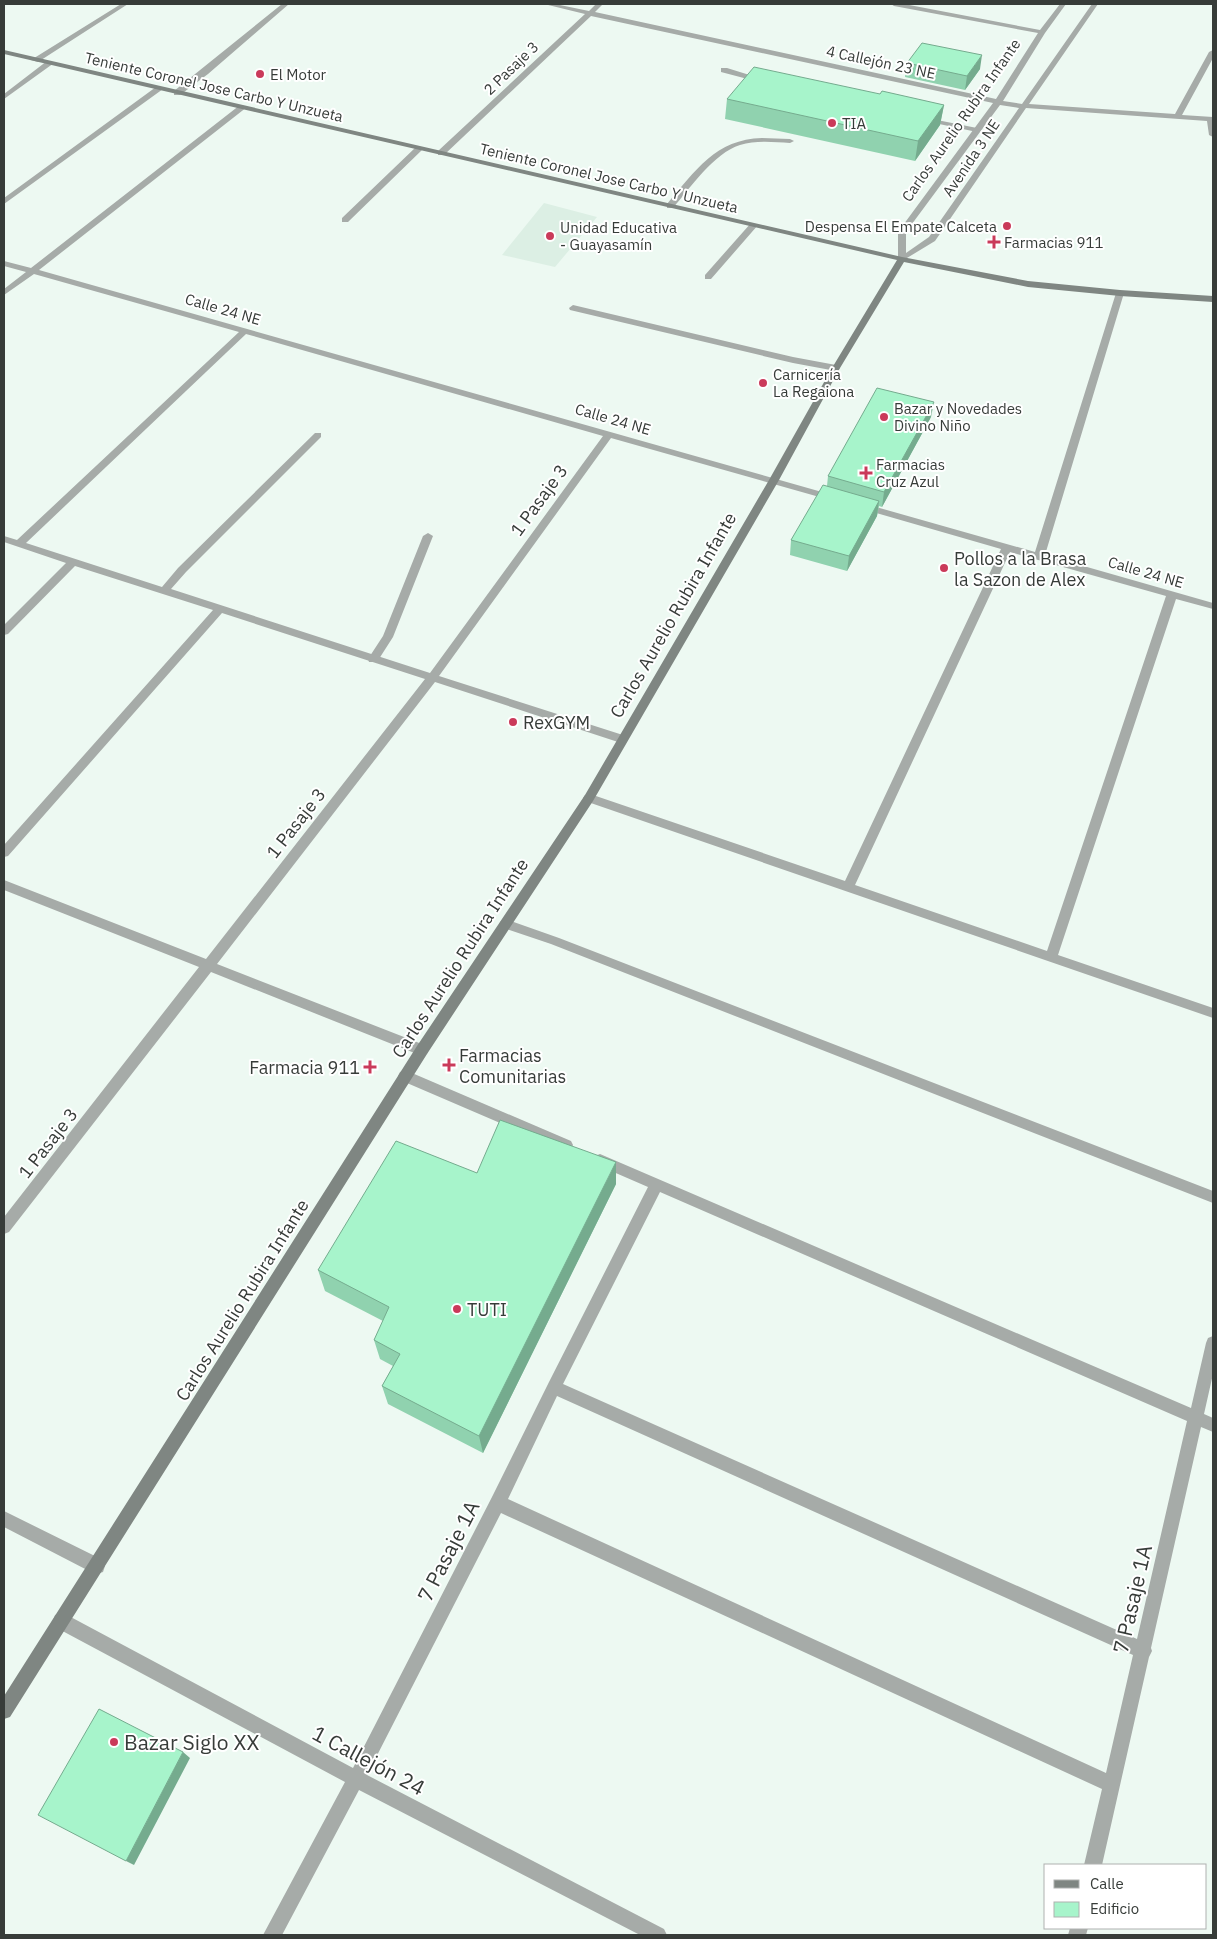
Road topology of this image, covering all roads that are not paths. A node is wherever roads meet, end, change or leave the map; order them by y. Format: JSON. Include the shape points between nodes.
{"nodes":[{"id":1,"x":125,"y":4,"type":"edge"},
{"id":2,"x":286,"y":4,"type":"edge"},
{"id":3,"x":547,"y":4,"type":"edge"},
{"id":4,"x":600,"y":4,"type":"edge"},
{"id":5,"x":894,"y":4,"type":"edge"},
{"id":6,"x":1063,"y":4,"type":"edge"},
{"id":7,"x":1095,"y":4,"type":"edge"},
{"id":8,"x":589,"y":13,"type":"junction"},
{"id":9,"x":1042,"y":32,"type":"junction"},
{"id":10,"x":4,"y":52,"type":"edge"},
{"id":11,"x":1213,"y":52,"type":"edge"},
{"id":12,"x":35,"y":60,"type":"junction"},
{"id":13,"x":50,"y":63,"type":"junction"},
{"id":14,"x":724,"y":70,"type":"dead end"},
{"id":15,"x":771,"y":82,"type":"edge"},
{"id":16,"x":159,"y":89,"type":"junction"},
{"id":17,"x":177,"y":93,"type":"junction"},
{"id":18,"x":4,"y":97,"type":"edge"},
{"id":19,"x":998,"y":102,"type":"junction"},
{"id":20,"x":1023,"y":106,"type":"junction"},
{"id":21,"x":243,"y":107,"type":"junction"},
{"id":22,"x":1178,"y":116,"type":"junction"},
{"id":23,"x":920,"y":117,"type":"edge"},
{"id":24,"x":1212,"y":118,"type":"edge"},
{"id":25,"x":976,"y":130,"type":"junction"},
{"id":26,"x":1213,"y":135,"type":"edge"},
{"id":27,"x":790,"y":141,"type":"edge"},
{"id":28,"x":420,"y":149,"type":"junction"},
{"id":29,"x":441,"y":154,"type":"junction"},
{"id":30,"x":4,"y":202,"type":"edge"},
{"id":31,"x":670,"y":206,"type":"junction"},
{"id":32,"x":345,"y":220,"type":"dead end"},
{"id":33,"x":754,"y":225,"type":"junction"},
{"id":34,"x":902,"y":259,"type":"junction"},
{"id":35,"x":4,"y":263,"type":"edge"},
{"id":36,"x":32,"y":271,"type":"junction"},
{"id":37,"x":708,"y":277,"type":"dead end"},
{"id":38,"x":4,"y":293,"type":"edge"},
{"id":39,"x":1120,"y":293,"type":"junction"},
{"id":40,"x":1213,"y":299,"type":"edge"},
{"id":41,"x":573,"y":308,"type":"dead end"},
{"id":42,"x":245,"y":331,"type":"junction"},
{"id":43,"x":836,"y":368,"type":"junction"},
{"id":44,"x":609,"y":434,"type":"junction"},
{"id":45,"x":318,"y":435,"type":"dead end"},
{"id":46,"x":774,"y":480,"type":"junction"},
{"id":47,"x":428,"y":536,"type":"dead end"},
{"id":48,"x":4,"y":539,"type":"edge"},
{"id":49,"x":18,"y":544,"type":"junction"},
{"id":50,"x":1007,"y":548,"type":"junction"},
{"id":51,"x":1039,"y":557,"type":"junction"},
{"id":52,"x":73,"y":562,"type":"junction"},
{"id":53,"x":164,"y":591,"type":"junction"},
{"id":54,"x":1172,"y":594,"type":"junction"},
{"id":55,"x":1213,"y":606,"type":"edge"},
{"id":56,"x":220,"y":609,"type":"junction"},
{"id":57,"x":4,"y":631,"type":"edge"},
{"id":58,"x":374,"y":659,"type":"junction"},
{"id":59,"x":432,"y":678,"type":"junction"},
{"id":60,"x":622,"y":739,"type":"junction"},
{"id":61,"x":589,"y":798,"type":"junction"},
{"id":62,"x":4,"y":853,"type":"edge"},
{"id":63,"x":4,"y":885,"type":"edge"},
{"id":64,"x":848,"y":887,"type":"junction"},
{"id":65,"x":505,"y":924,"type":"junction"},
{"id":66,"x":1051,"y":957,"type":"junction"},
{"id":67,"x":208,"y":966,"type":"junction"},
{"id":68,"x":1213,"y":1013,"type":"edge"},
{"id":69,"x":422,"y":1050,"type":"junction"},
{"id":70,"x":405,"y":1076,"type":"junction"},
{"id":71,"x":657,"y":1184,"type":"junction"},
{"id":72,"x":1213,"y":1197,"type":"edge"},
{"id":73,"x":4,"y":1228,"type":"edge"},
{"id":74,"x":1213,"y":1342,"type":"edge"},
{"id":75,"x":554,"y":1387,"type":"junction"},
{"id":76,"x":1197,"y":1418,"type":"junction"},
{"id":77,"x":1213,"y":1424,"type":"edge"},
{"id":78,"x":498,"y":1503,"type":"junction"},
{"id":79,"x":4,"y":1519,"type":"edge"},
{"id":80,"x":96,"y":1566,"type":"junction"},
{"id":81,"x":62,"y":1621,"type":"junction"},
{"id":82,"x":1144,"y":1651,"type":"junction"},
{"id":83,"x":4,"y":1712,"type":"edge"},
{"id":84,"x":356,"y":1779,"type":"junction"},
{"id":85,"x":1112,"y":1785,"type":"junction"},
{"id":86,"x":1093,"y":1864,"type":"edge"},
{"id":87,"x":272,"y":1935,"type":"edge"},
{"id":88,"x":658,"y":1935,"type":"edge"}],
"edges":[{"from":1,"to":12,"type":"street"},
{"from":2,"to":17,"type":"street"},
{"from":3,"to":8,"type":"street","name":"4 Callejón 23 NE"},
{"from":4,"to":8,"type":"street","name":"2 Pasaje 3"},
{"from":5,"to":9,"type":"street"},
{"from":6,"to":9,"type":"street","name":"Carlos Aurelio Rubira Infante"},
{"from":7,"to":20,"type":"street"},
{"from":8,"to":19,"type":"street","name":"4 Callejón 23 NE"},
{"from":8,"to":29,"type":"street","name":"2 Pasaje 3"},
{"from":9,"to":19,"type":"street","name":"Carlos Aurelio Rubira Infante"},
{"from":10,"to":12,"type":"street","name":"Teniente Coronel Jose Carbo Y Unzueta"},
{"from":11,"to":22,"type":"street"},
{"from":12,"to":13,"type":"street","name":"Teniente Coronel Jose Carbo Y Unzueta"},
{"from":13,"to":16,"type":"street","name":"Teniente Coronel Jose Carbo Y Unzueta"},
{"from":13,"to":18,"type":"street"},
{"from":14,"to":15,"type":"street"},
{"from":16,"to":17,"type":"street","name":"Teniente Coronel Jose Carbo Y Unzueta"},
{"from":16,"to":30,"type":"street"},
{"from":17,"to":21,"type":"street","name":"Teniente Coronel Jose Carbo Y Unzueta"},
{"from":19,"to":20,"type":"street","name":"4 Callejón 23 NE"},
{"from":19,"to":25,"type":"street","name":"Carlos Aurelio Rubira Infante"},
{"from":20,"to":22,"type":"street","name":"4 Callejón 23 NE"},
{"from":20,"to":34,"type":"street","name":"Avenida 3 NE","via":[[932,239]]},
{"from":21,"to":28,"type":"street","name":"Teniente Coronel Jose Carbo Y Unzueta"},
{"from":21,"to":36,"type":"street"},
{"from":22,"to":24,"type":"street","name":"4 Callejón 23 NE"},
{"from":23,"to":25,"type":"street"},
{"from":24,"to":26,"type":"street"},
{"from":25,"to":34,"type":"street","name":"Carlos Aurelio Rubira Infante","via":[[902,232]]},
{"from":27,"to":31,"type":"street","via":[[735,144],[710,161]]},
{"from":28,"to":29,"type":"street","name":"Teniente Coronel Jose Carbo Y Unzueta"},
{"from":28,"to":32,"type":"street"},
{"from":29,"to":31,"type":"street","name":"Teniente Coronel Jose Carbo Y Unzueta"},
{"from":31,"to":33,"type":"street","name":"Teniente Coronel Jose Carbo Y Unzueta"},
{"from":33,"to":34,"type":"street","name":"Teniente Coronel Jose Carbo Y Unzueta"},
{"from":33,"to":37,"type":"street"},
{"from":34,"to":39,"type":"street","name":"Teniente Coronel Jose Carbo Y Unzueta","via":[[1028,284]]},
{"from":34,"to":43,"type":"street","name":"Avenida 3 NE"},
{"from":35,"to":36,"type":"street","name":"Calle 24 NE"},
{"from":36,"to":38,"type":"street"},
{"from":36,"to":42,"type":"street","name":"Calle 24 NE"},
{"from":39,"to":40,"type":"street","name":"Teniente Coronel Jose Carbo Y Unzueta"},
{"from":39,"to":51,"type":"street"},
{"from":41,"to":43,"type":"street"},
{"from":42,"to":44,"type":"street","name":"Calle 24 NE"},
{"from":42,"to":49,"type":"street"},
{"from":43,"to":46,"type":"street","name":"Carlos Aurelio Rubira Infante"},
{"from":44,"to":46,"type":"street","name":"Calle 24 NE"},
{"from":44,"to":59,"type":"street","name":"1 Pasaje 3"},
{"from":45,"to":53,"type":"street"},
{"from":46,"to":50,"type":"street","name":"Calle 24 NE"},
{"from":46,"to":60,"type":"street","name":"Carlos Aurelio Rubira Infante"},
{"from":47,"to":58,"type":"street","via":[[388,636]]},
{"from":48,"to":49,"type":"street"},
{"from":49,"to":52,"type":"street"},
{"from":50,"to":51,"type":"street","name":"Calle 24 NE"},
{"from":50,"to":64,"type":"street"},
{"from":51,"to":54,"type":"street","name":"Calle 24 NE"},
{"from":52,"to":53,"type":"street"},
{"from":52,"to":57,"type":"street"},
{"from":53,"to":56,"type":"street"},
{"from":54,"to":55,"type":"street","name":"Calle 24 NE"},
{"from":54,"to":66,"type":"street"},
{"from":56,"to":58,"type":"street"},
{"from":56,"to":62,"type":"street"},
{"from":58,"to":59,"type":"street"},
{"from":59,"to":60,"type":"street"},
{"from":59,"to":67,"type":"street","name":"1 Pasaje 3"},
{"from":60,"to":61,"type":"street","name":"Carlos Aurelio Rubira Infante"},
{"from":61,"to":64,"type":"street"},
{"from":61,"to":65,"type":"street","name":"Carlos Aurelio Rubira Infante"},
{"from":63,"to":67,"type":"street"},
{"from":64,"to":66,"type":"street"},
{"from":65,"to":69,"type":"street","name":"Carlos Aurelio Rubira Infante"},
{"from":65,"to":72,"type":"street","via":[[564,944]]},
{"from":66,"to":68,"type":"street"},
{"from":67,"to":69,"type":"street"},
{"from":67,"to":73,"type":"street","name":"1 Pasaje 3"},
{"from":69,"to":70,"type":"street","name":"Carlos Aurelio Rubira Infante"},
{"from":70,"to":71,"type":"street"},
{"from":70,"to":80,"type":"street","name":"Carlos Aurelio Rubira Infante"},
{"from":71,"to":75,"type":"street","name":"7 Pasaje 1A"},
{"from":71,"to":76,"type":"street"},
{"from":74,"to":76,"type":"street","name":"7 Pasaje 1A"},
{"from":75,"to":78,"type":"street","name":"7 Pasaje 1A"},
{"from":75,"to":82,"type":"street"},
{"from":76,"to":77,"type":"street"},
{"from":76,"to":82,"type":"street","name":"7 Pasaje 1A"},
{"from":78,"to":84,"type":"street","name":"7 Pasaje 1A"},
{"from":78,"to":85,"type":"street"},
{"from":79,"to":80,"type":"street"},
{"from":80,"to":81,"type":"street","name":"Carlos Aurelio Rubira Infante"},
{"from":81,"to":83,"type":"street","name":"Carlos Aurelio Rubira Infante"},
{"from":81,"to":84,"type":"street","name":"1 Callejón 24"},
{"from":82,"to":85,"type":"street","name":"7 Pasaje 1A"},
{"from":84,"to":87,"type":"street","name":"7 Pasaje 1A"},
{"from":84,"to":88,"type":"street","name":"1 Callejón 24"},
{"from":85,"to":86,"type":"street","name":"7 Pasaje 1A"}]}
